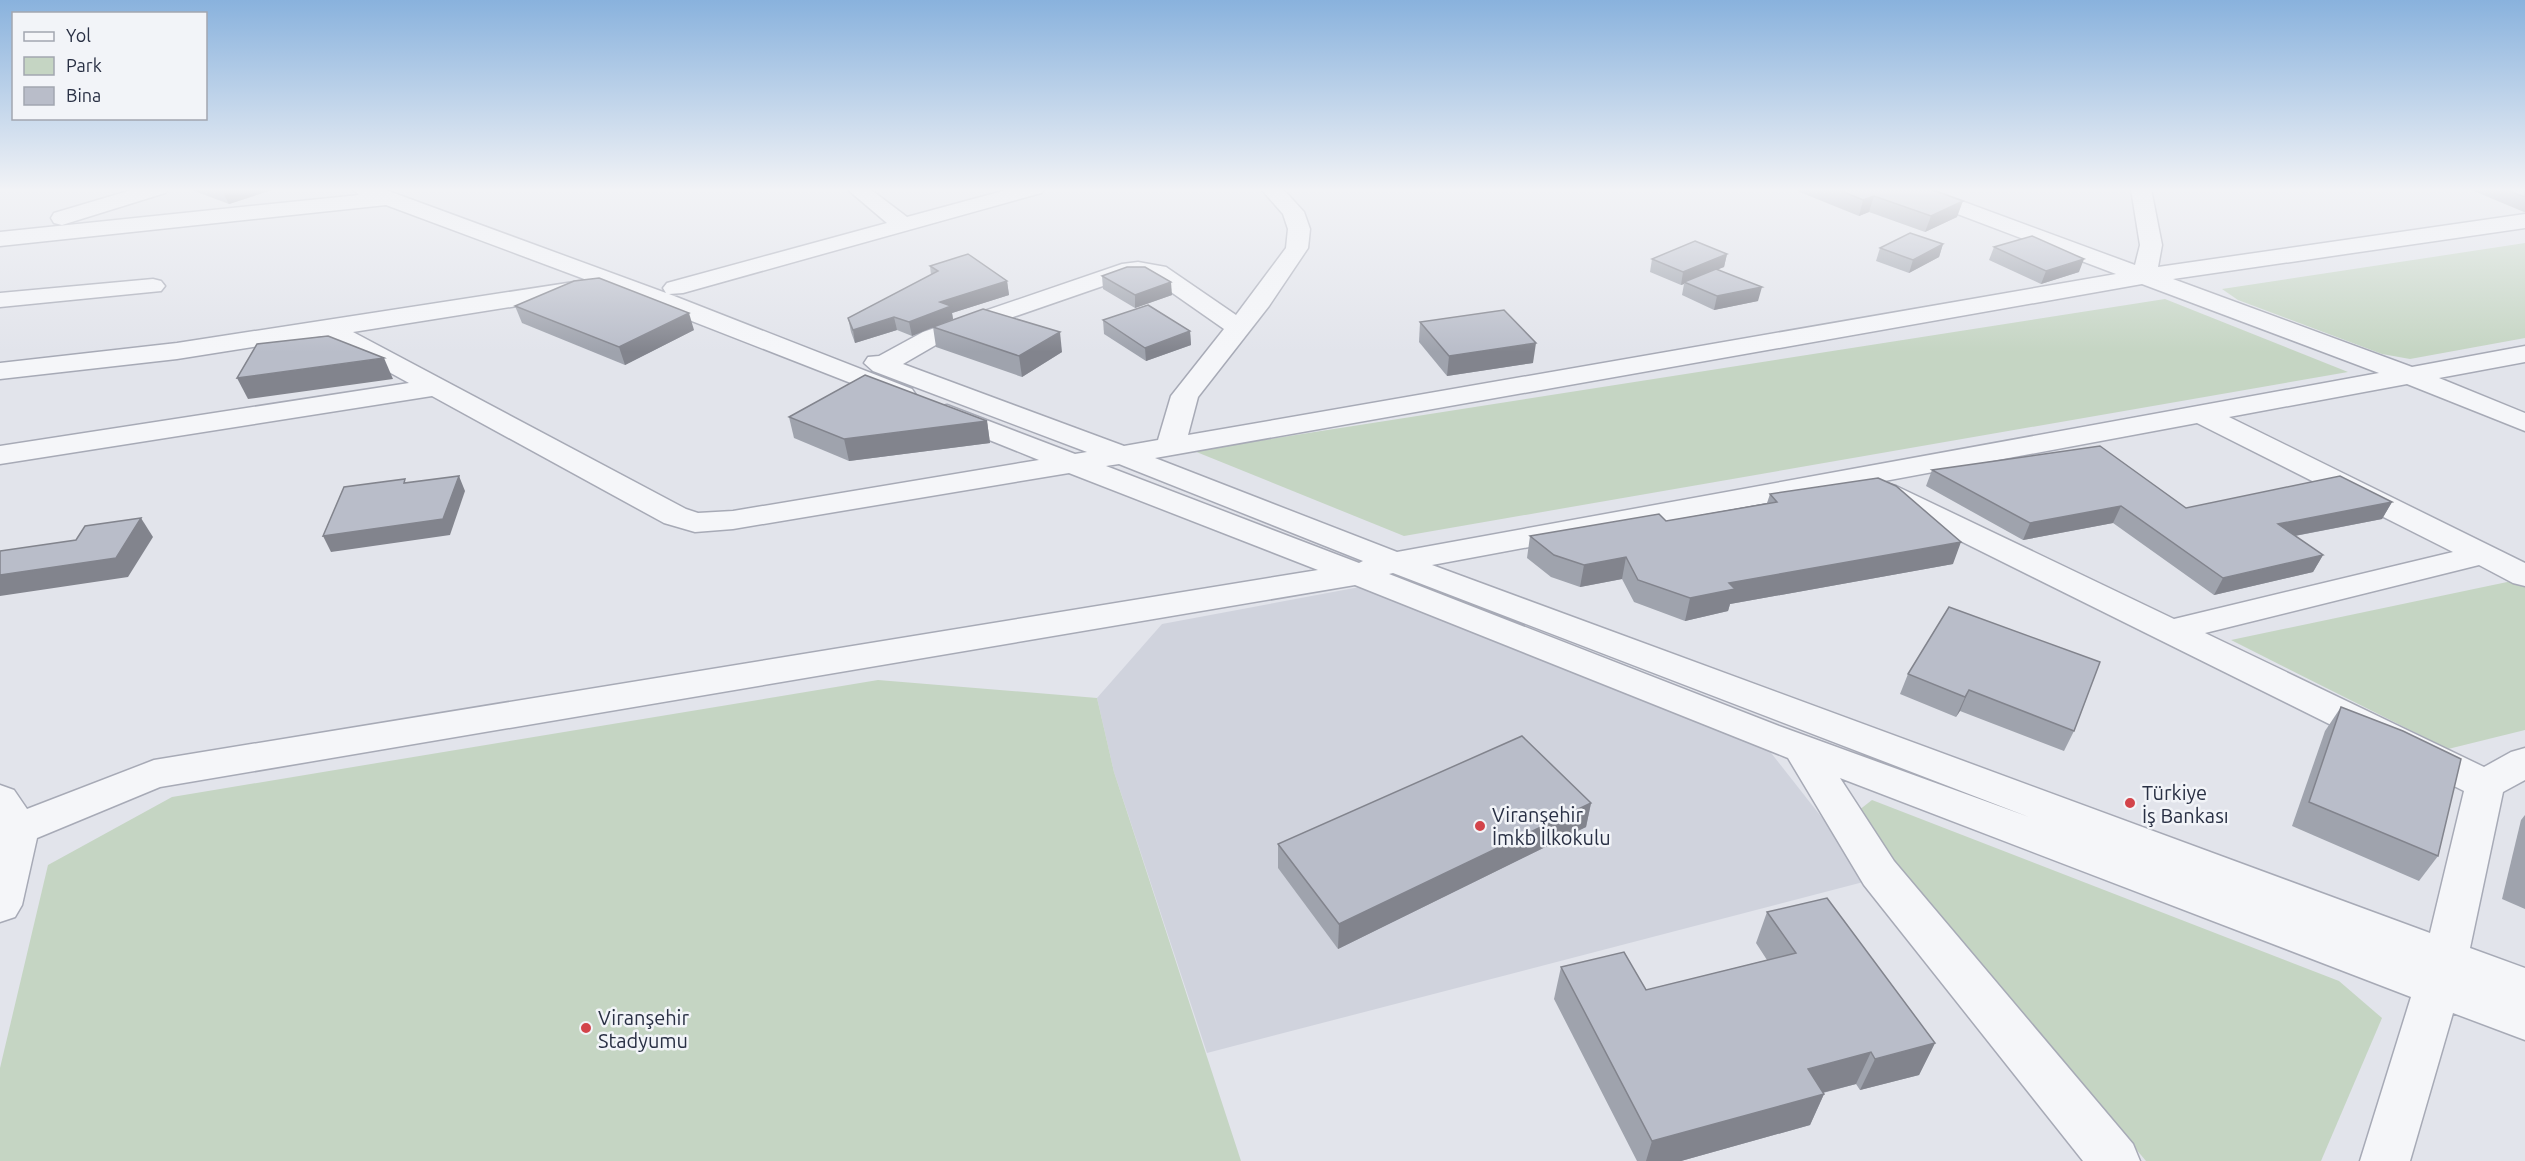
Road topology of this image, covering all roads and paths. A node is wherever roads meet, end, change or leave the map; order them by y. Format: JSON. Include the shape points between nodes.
{"nodes":[{"id":1,"x":516,"y":243,"type":"edge"},
{"id":2,"x":541,"y":243,"type":"edge"},
{"id":3,"x":837,"y":243,"type":"edge"},
{"id":4,"x":1298,"y":243,"type":"edge"},
{"id":5,"x":2056,"y":243,"type":"edge"},
{"id":6,"x":2151,"y":243,"type":"edge"},
{"id":7,"x":2372,"y":243,"type":"edge"},
{"id":8,"x":2145,"y":276,"type":"junction"},
{"id":9,"x":608,"y":280,"type":"junction"},
{"id":10,"x":153,"y":285,"type":"dead end"},
{"id":11,"x":675,"y":288,"type":"junction"},
{"id":12,"x":0,"y":300,"type":"edge"},
{"id":13,"x":327,"y":328,"type":"junction"},
{"id":14,"x":1239,"y":328,"type":"junction"},
{"id":15,"x":2525,"y":354,"type":"edge"},
{"id":16,"x":882,"y":365,"type":"junction"},
{"id":17,"x":0,"y":371,"type":"edge"},
{"id":18,"x":2409,"y":375,"type":"junction"},
{"id":19,"x":435,"y":387,"type":"junction"},
{"id":20,"x":2200,"y":413,"type":"junction"},
{"id":21,"x":2525,"y":423,"type":"edge"},
{"id":22,"x":1170,"y":447,"type":"junction"},
{"id":23,"x":0,"y":455,"type":"edge"},
{"id":24,"x":1122,"y":455,"type":"junction"},
{"id":25,"x":1072,"y":464,"type":"junction"},
{"id":26,"x":1855,"y":477,"type":"junction"},
{"id":27,"x":2482,"y":555,"type":"junction"},
{"id":28,"x":1394,"y":562,"type":"junction"},
{"id":29,"x":1358,"y":574,"type":"junction"},
{"id":30,"x":2525,"y":576,"type":"edge"},
{"id":31,"x":2170,"y":631,"type":"junction"},
{"id":32,"x":1802,"y":748,"type":"junction"},
{"id":33,"x":2525,"y":762,"type":"edge"},
{"id":34,"x":2485,"y":784,"type":"junction"},
{"id":35,"x":6,"y":821,"type":"edge"},
{"id":36,"x":0,"y":905,"type":"edge"},
{"id":37,"x":2442,"y":972,"type":"junction"},
{"id":38,"x":2525,"y":988,"type":"edge"},
{"id":39,"x":2525,"y":1020,"type":"edge"},
{"id":40,"x":2115,"y":1161,"type":"edge"},
{"id":41,"x":2385,"y":1161,"type":"edge"}],
"edges":[{"from":1,"to":9,"type":"street"},
{"from":2,"to":11,"type":"street"},
{"from":3,"to":11,"type":"street"},
{"from":4,"to":14,"type":"street"},
{"from":5,"to":8,"type":"street"},
{"from":6,"to":8,"type":"street"},
{"from":7,"to":8,"type":"street"},
{"from":8,"to":18,"type":"street"},
{"from":8,"to":22,"type":"street"},
{"from":9,"to":13,"type":"street","via":[[561,292]]},
{"from":9,"to":25,"type":"street"},
{"from":10,"to":12,"type":"street"},
{"from":11,"to":16,"type":"street"},
{"from":13,"to":17,"type":"street","via":[[177,351]]},
{"from":13,"to":19,"type":"street"},
{"from":14,"to":16,"type":"street","via":[[1158,272],[1130,270],[932,337]]},
{"from":14,"to":22,"type":"street","via":[[1185,396]]},
{"from":15,"to":18,"type":"street"},
{"from":16,"to":24,"type":"street"},
{"from":18,"to":20,"type":"street"},
{"from":18,"to":21,"type":"street"},
{"from":19,"to":23,"type":"street"},
{"from":19,"to":25,"type":"street","via":[[675,516],[695,523]]},
{"from":20,"to":26,"type":"street"},
{"from":20,"to":27,"type":"street"},
{"from":22,"to":24,"type":"street"},
{"from":24,"to":25,"type":"street"},
{"from":24,"to":28,"type":"street"},
{"from":25,"to":29,"type":"street"},
{"from":26,"to":28,"type":"street"},
{"from":26,"to":31,"type":"street"},
{"from":27,"to":30,"type":"street"},
{"from":27,"to":31,"type":"street"},
{"from":28,"to":29,"type":"street"},
{"from":28,"to":37,"type":"street"},
{"from":29,"to":32,"type":"street"},
{"from":29,"to":35,"type":"street","via":[[154,774]]},
{"from":31,"to":34,"type":"street"},
{"from":32,"to":37,"type":"street"},
{"from":32,"to":40,"type":"street","via":[[1879,873]]},
{"from":33,"to":34,"type":"street"},
{"from":34,"to":37,"type":"street"},
{"from":35,"to":36,"type":"street"},
{"from":37,"to":38,"type":"street"},
{"from":37,"to":39,"type":"street"},
{"from":37,"to":41,"type":"street"}]}
